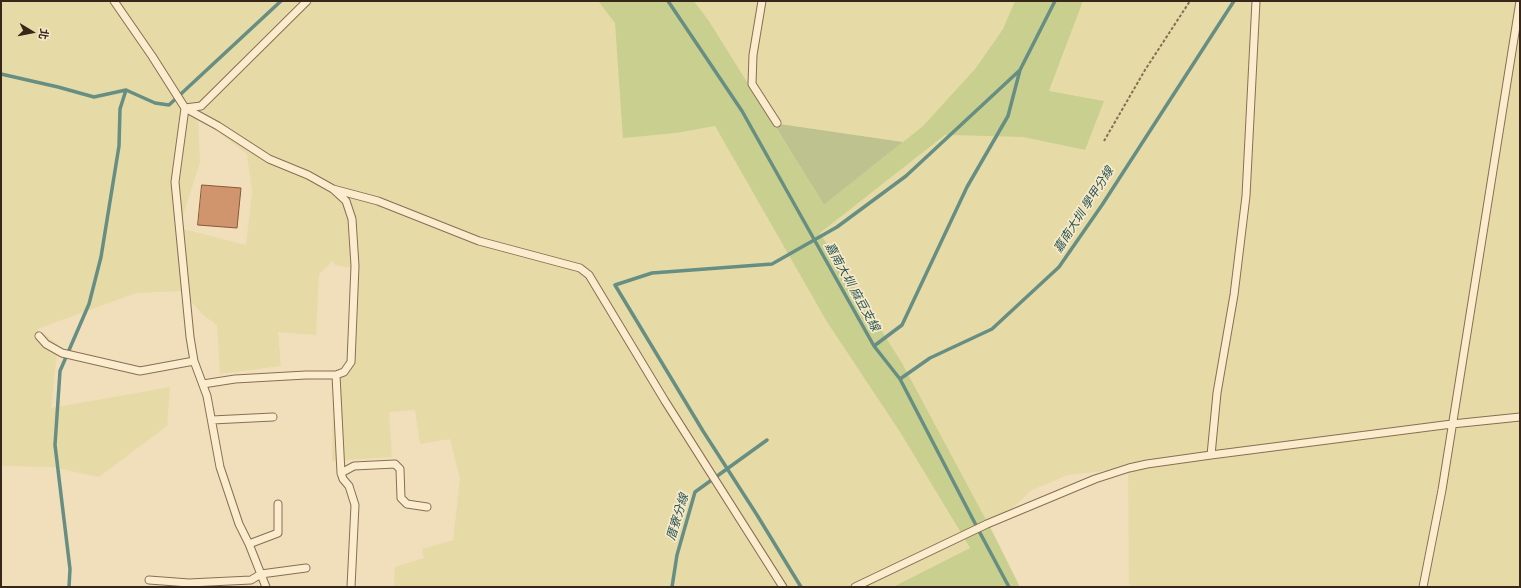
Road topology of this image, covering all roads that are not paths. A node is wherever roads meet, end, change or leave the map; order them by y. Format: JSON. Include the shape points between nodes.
{"nodes":[{"id":1,"x":114,"y":1,"type":"edge"},
{"id":2,"x":307,"y":1,"type":"edge"},
{"id":3,"x":762,"y":1,"type":"edge"},
{"id":4,"x":1256,"y":1,"type":"edge"},
{"id":5,"x":1520,"y":1,"type":"edge"},
{"id":6,"x":185,"y":108,"type":"junction"},
{"id":7,"x":777,"y":122,"type":"dead end"},
{"id":8,"x":332,"y":188,"type":"junction"},
{"id":9,"x":38,"y":336,"type":"dead end"},
{"id":10,"x":194,"y":361,"type":"junction"},
{"id":11,"x":336,"y":375,"type":"junction"},
{"id":12,"x":203,"y":384,"type":"junction"},
{"id":13,"x":273,"y":417,"type":"dead end"},
{"id":14,"x":1520,"y":417,"type":"edge"},
{"id":15,"x":212,"y":420,"type":"junction"},
{"id":16,"x":1452,"y":424,"type":"junction"},
{"id":17,"x":1211,"y":455,"type":"junction"},
{"id":18,"x":340,"y":473,"type":"junction"},
{"id":19,"x":278,"y":504,"type":"dead end"},
{"id":20,"x":427,"y":507,"type":"dead end"},
{"id":21,"x":249,"y":544,"type":"junction"},
{"id":22,"x":306,"y":568,"type":"dead end"},
{"id":23,"x":261,"y":574,"type":"junction"},
{"id":24,"x":149,"y":580,"type":"dead end"},
{"id":25,"x":266,"y":587,"type":"edge"},
{"id":26,"x":351,"y":587,"type":"edge"},
{"id":27,"x":783,"y":587,"type":"edge"},
{"id":28,"x":855,"y":587,"type":"edge"},
{"id":29,"x":1423,"y":587,"type":"edge"}],
"edges":[{"from":1,"to":6,"type":"lane"},
{"from":2,"to":6,"type":"lane","via":[[201,106]]},
{"from":3,"to":7,"type":"lane","via":[[753,55],[752,84]]},
{"from":4,"to":17,"type":"lane","via":[[1246,196],[1234,295],[1217,394]]},
{"from":5,"to":16,"type":"lane"},
{"from":6,"to":8,"type":"lane","via":[[218,126],[269,160],[308,175]]},
{"from":6,"to":10,"type":"lane","via":[[175,182]]},
{"from":8,"to":11,"type":"lane","via":[[346,201],[352,219],[355,266],[351,362],[344,372]]},
{"from":8,"to":27,"type":"lane","via":[[378,201],[479,241],[580,268],[589,275]]},
{"from":9,"to":10,"type":"lane","via":[[62,353],[140,371]]},
{"from":10,"to":12,"type":"lane"},
{"from":11,"to":12,"type":"lane","via":[[235,379]]},
{"from":11,"to":18,"type":"lane"},
{"from":12,"to":15,"type":"lane"},
{"from":13,"to":15,"type":"lane"},
{"from":14,"to":16,"type":"lane"},
{"from":15,"to":21,"type":"lane","via":[[220,467],[239,524]]},
{"from":16,"to":17,"type":"lane"},
{"from":16,"to":29,"type":"lane"},
{"from":17,"to":28,"type":"lane","via":[[1147,464],[1095,479],[986,524]]},
{"from":18,"to":20,"type":"lane","via":[[354,466],[396,464],[400,469],[401,498],[407,504]]},
{"from":18,"to":26,"type":"lane","via":[[349,486],[355,505]]},
{"from":19,"to":21,"type":"lane","via":[[278,533]]},
{"from":21,"to":23,"type":"lane"},
{"from":22,"to":23,"type":"lane"},
{"from":23,"to":24,"type":"lane","via":[[251,580],[220,582]]},
{"from":23,"to":25,"type":"lane"}]}
